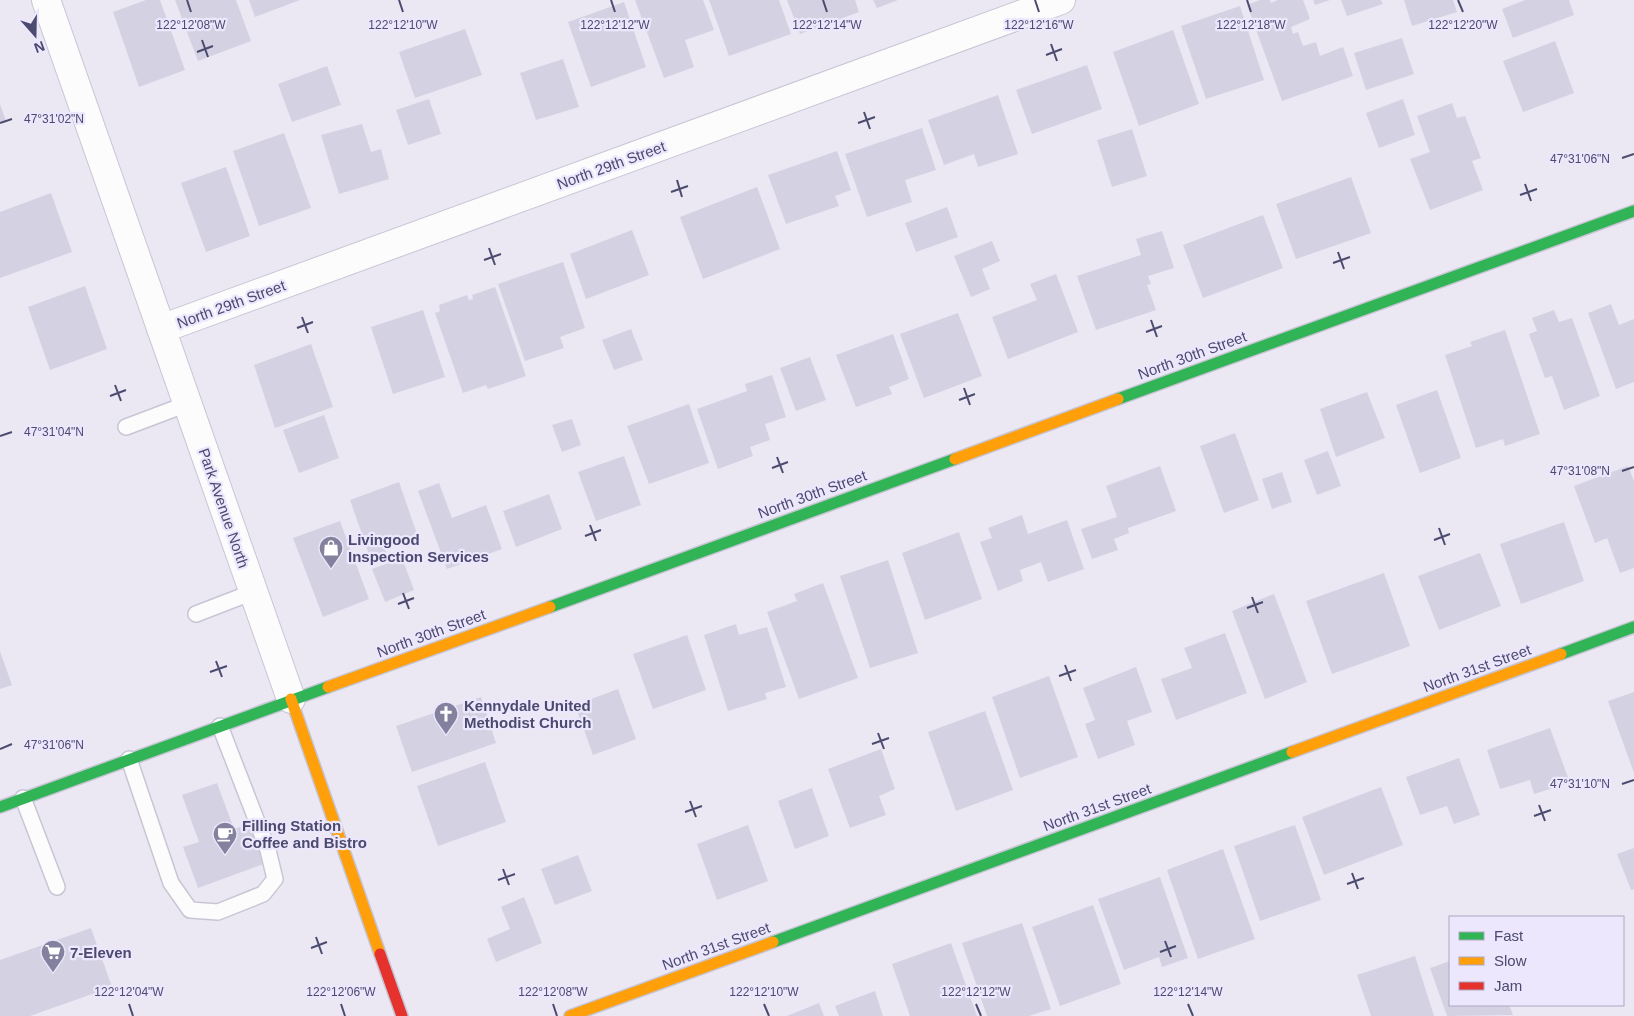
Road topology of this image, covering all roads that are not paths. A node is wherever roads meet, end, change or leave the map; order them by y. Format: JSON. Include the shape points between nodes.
{"nodes":[{"id":1,"x":46,"y":0,"type":"edge"},
{"id":2,"x":1061,"y":0,"type":"edge"},
{"id":3,"x":1634,"y":211,"type":"edge"},
{"id":4,"x":161,"y":329,"type":"junction"},
{"id":5,"x":188,"y":404,"type":"junction"},
{"id":6,"x":126,"y":427,"type":"dead end"},
{"id":7,"x":253,"y":592,"type":"junction"},
{"id":8,"x":196,"y":614,"type":"dead end"},
{"id":9,"x":1634,"y":627,"type":"edge"},
{"id":10,"x":291,"y":700,"type":"junction"},
{"id":11,"x":220,"y":726,"type":"junction"},
{"id":12,"x":129,"y":759,"type":"junction"},
{"id":13,"x":23,"y":798,"type":"junction"},
{"id":14,"x":0,"y":806,"type":"edge"},
{"id":15,"x":57,"y":887,"type":"dead end"},
{"id":16,"x":402,"y":1016,"type":"edge"},
{"id":17,"x":570,"y":1016,"type":"edge"}],
"edges":[{"from":1,"to":4,"type":"street","name":"Park Avenue North"},
{"from":2,"to":4,"type":"street","name":"North 29th Street"},
{"from":3,"to":10,"type":"street","name":"North 30th Street"},
{"from":4,"to":5,"type":"street","name":"Park Avenue North"},
{"from":5,"to":6,"type":"lane"},
{"from":5,"to":7,"type":"street","name":"Park Avenue North"},
{"from":7,"to":8,"type":"lane"},
{"from":7,"to":10,"type":"street","name":"Park Avenue North"},
{"from":9,"to":17,"type":"street","name":"North 31st Street"},
{"from":10,"to":11,"type":"street","name":"North 30th Street"},
{"from":10,"to":16,"type":"street","name":"Park Avenue North"},
{"from":11,"to":12,"type":"street","name":"North 30th Street"},
{"from":11,"to":12,"type":"lane","via":[[268,850],[275,879],[263,894],[218,912],[190,910],[171,884]]},
{"from":12,"to":13,"type":"street","name":"North 30th Street"},
{"from":13,"to":14,"type":"street","name":"North 30th Street"},
{"from":13,"to":15,"type":"lane"}]}
